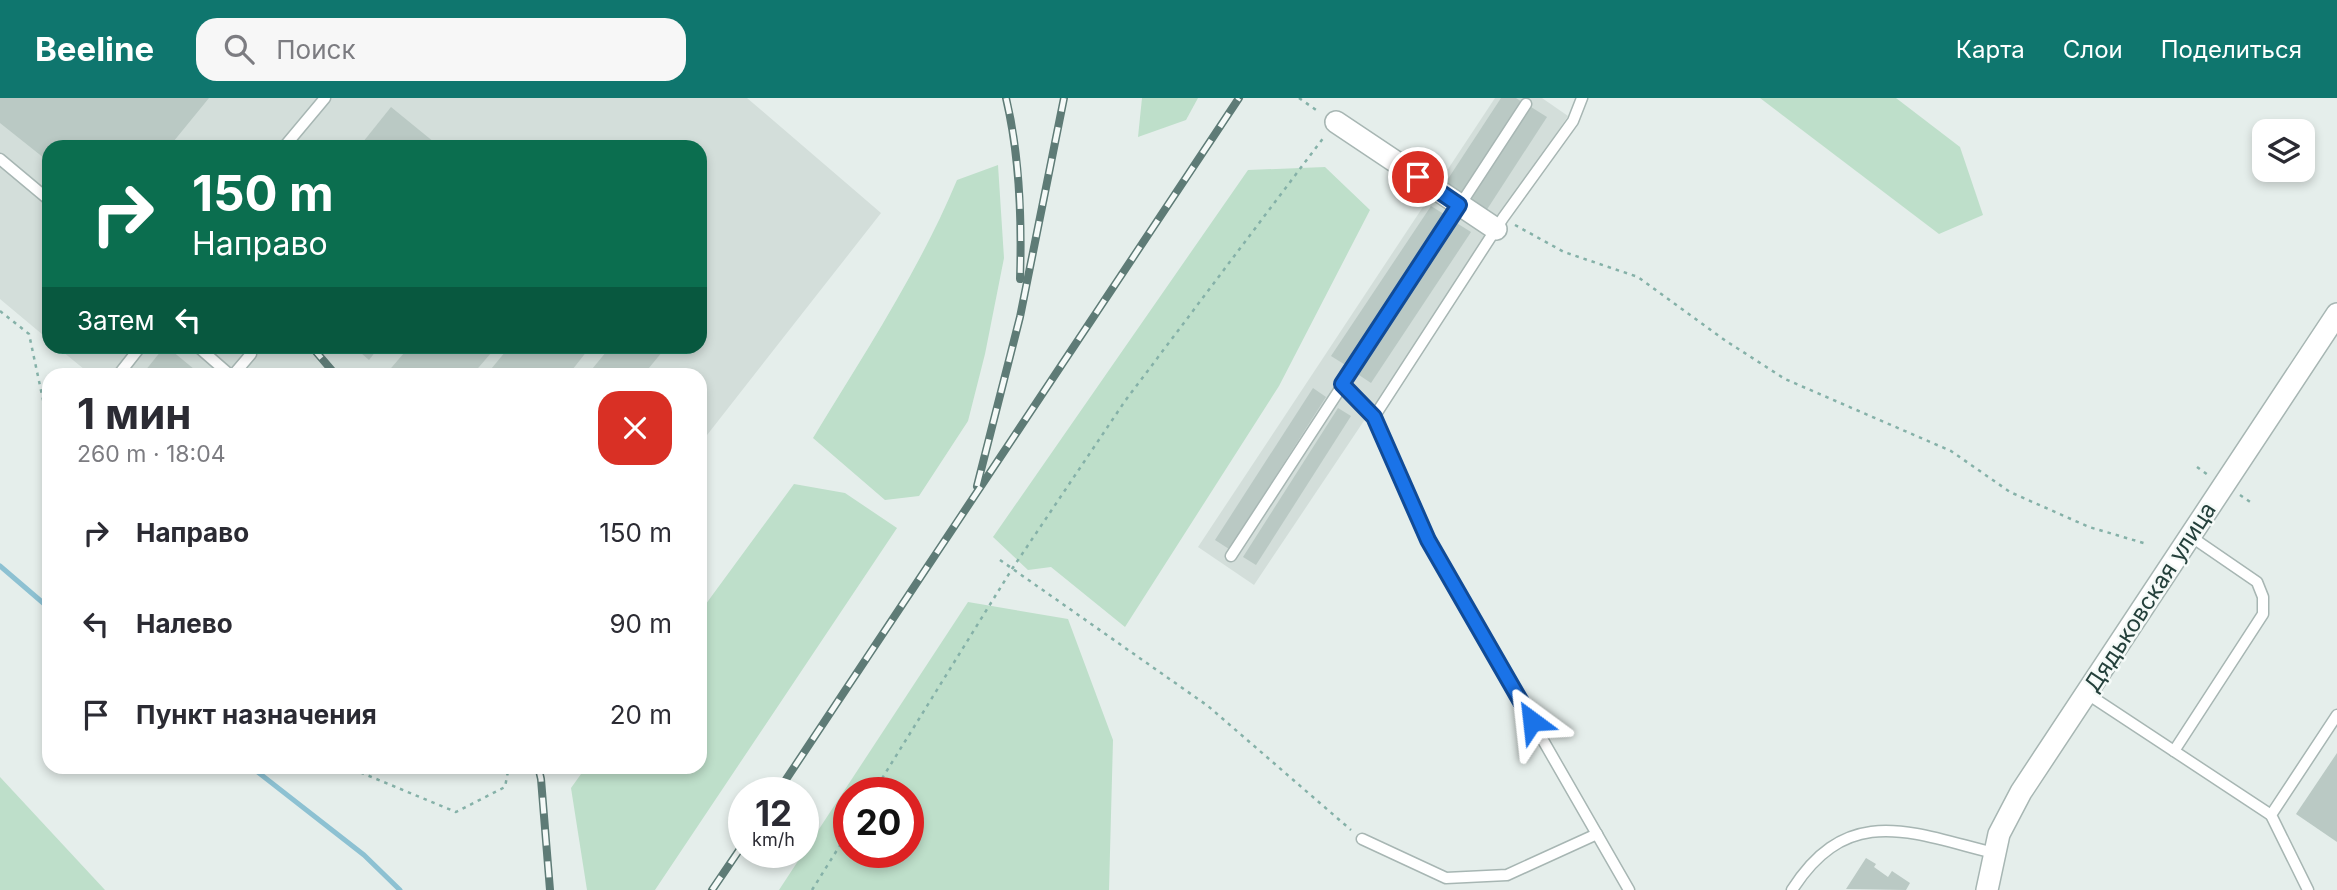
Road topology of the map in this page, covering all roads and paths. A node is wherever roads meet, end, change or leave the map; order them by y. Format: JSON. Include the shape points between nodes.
{"nodes":[{"id":1,"x":325,"y":98,"type":"edge"},
{"id":2,"x":1299,"y":98,"type":"edge"},
{"id":3,"x":1581,"y":98,"type":"edge"},
{"id":4,"x":1526,"y":104,"type":"dead end"},
{"id":5,"x":1336,"y":122,"type":"junction"},
{"id":6,"x":290,"y":140,"type":"edge"},
{"id":7,"x":0,"y":159,"type":"edge"},
{"id":8,"x":42,"y":194,"type":"edge"},
{"id":9,"x":1459,"y":205,"type":"junction"},
{"id":10,"x":1499,"y":224,"type":"junction"},
{"id":11,"x":0,"y":311,"type":"edge"},
{"id":12,"x":2337,"y":314,"type":"edge"},
{"id":13,"x":135,"y":354,"type":"edge"},
{"id":14,"x":206,"y":354,"type":"edge"},
{"id":15,"x":251,"y":354,"type":"dead end"},
{"id":16,"x":124,"y":368,"type":"edge"},
{"id":17,"x":222,"y":368,"type":"edge"},
{"id":18,"x":239,"y":368,"type":"edge"},
{"id":19,"x":1342,"y":384,"type":"junction"},
{"id":20,"x":42,"y":395,"type":"edge"},
{"id":21,"x":1374,"y":417,"type":"junction"},
{"id":22,"x":2197,"y":467,"type":"dead end"},
{"id":23,"x":2216,"y":480,"type":"dead end"},
{"id":24,"x":2234,"y":491,"type":"dead end"},
{"id":25,"x":2253,"y":504,"type":"dead end"},
{"id":26,"x":2190,"y":536,"type":"junction"},
{"id":27,"x":2147,"y":544,"type":"dead end"},
{"id":28,"x":1231,"y":556,"type":"dead end"},
{"id":29,"x":1000,"y":560,"type":"dead end"},
{"id":30,"x":1012,"y":569,"type":"junction"},
{"id":31,"x":2086,"y":693,"type":"junction"},
{"id":32,"x":2337,"y":715,"type":"edge"},
{"id":33,"x":2174,"y":751,"type":"junction"},
{"id":34,"x":362,"y":774,"type":"edge"},
{"id":35,"x":507,"y":774,"type":"edge"},
{"id":36,"x":883,"y":777,"type":"edge"},
{"id":37,"x":2271,"y":815,"type":"junction"},
{"id":38,"x":1597,"y":834,"type":"junction"},
{"id":39,"x":1362,"y":839,"type":"joint"},
{"id":40,"x":1994,"y":853,"type":"junction"},
{"id":41,"x":833,"y":857,"type":"edge"},
{"id":42,"x":812,"y":890,"type":"edge"},
{"id":43,"x":1629,"y":890,"type":"edge"},
{"id":44,"x":1792,"y":890,"type":"edge"},
{"id":45,"x":1987,"y":890,"type":"edge"},
{"id":46,"x":2308,"y":890,"type":"edge"}],
"edges":[{"from":1,"to":6,"type":"lane"},
{"from":2,"to":5,"type":"path"},
{"from":3,"to":10,"type":"lane","via":[[1573,121]]},
{"from":4,"to":9,"type":"lane"},
{"from":5,"to":9,"type":"street"},
{"from":5,"to":30,"type":"path","via":[[1125,401]]},
{"from":7,"to":8,"type":"lane"},
{"from":9,"to":10,"type":"street"},
{"from":9,"to":19,"type":"lane"},
{"from":10,"to":21,"type":"lane"},
{"from":10,"to":27,"type":"path","via":[[1638,278],[1786,379],[1951,451],[2010,492],[2089,527]]},
{"from":11,"to":20,"type":"path","via":[[29,334]]},
{"from":12,"to":26,"type":"street","name":"Дядьковская улица"},
{"from":13,"to":16,"type":"lane"},
{"from":14,"to":17,"type":"lane"},
{"from":15,"to":18,"type":"lane"},
{"from":19,"to":21,"type":"lane"},
{"from":19,"to":28,"type":"lane"},
{"from":21,"to":38,"type":"lane","via":[[1428,540]]},
{"from":22,"to":23,"type":"path"},
{"from":24,"to":25,"type":"path"},
{"from":26,"to":31,"type":"street","name":"Дядьковская улица"},
{"from":26,"to":33,"type":"lane","via":[[2257,582],[2263,614]]},
{"from":29,"to":30,"type":"path"},
{"from":30,"to":36,"type":"path"},
{"from":30,"to":39,"type":"path","via":[[1208,706]]},
{"from":31,"to":33,"type":"lane"},
{"from":31,"to":40,"type":"street","name":"Дядьковская улица","via":[[2021,792]]},
{"from":32,"to":37,"type":"lane"},
{"from":33,"to":37,"type":"lane"},
{"from":34,"to":35,"type":"path","via":[[456,812],[505,787]]},
{"from":37,"to":46,"type":"lane"},
{"from":38,"to":39,"type":"lane","via":[[1507,876],[1447,878]]},
{"from":38,"to":43,"type":"lane"},
{"from":40,"to":44,"type":"lane","via":[[1896,829],[1860,833],[1827,850],[1803,872]]},
{"from":40,"to":45,"type":"street","name":"Дядьковская улица"},
{"from":41,"to":42,"type":"path"}]}
